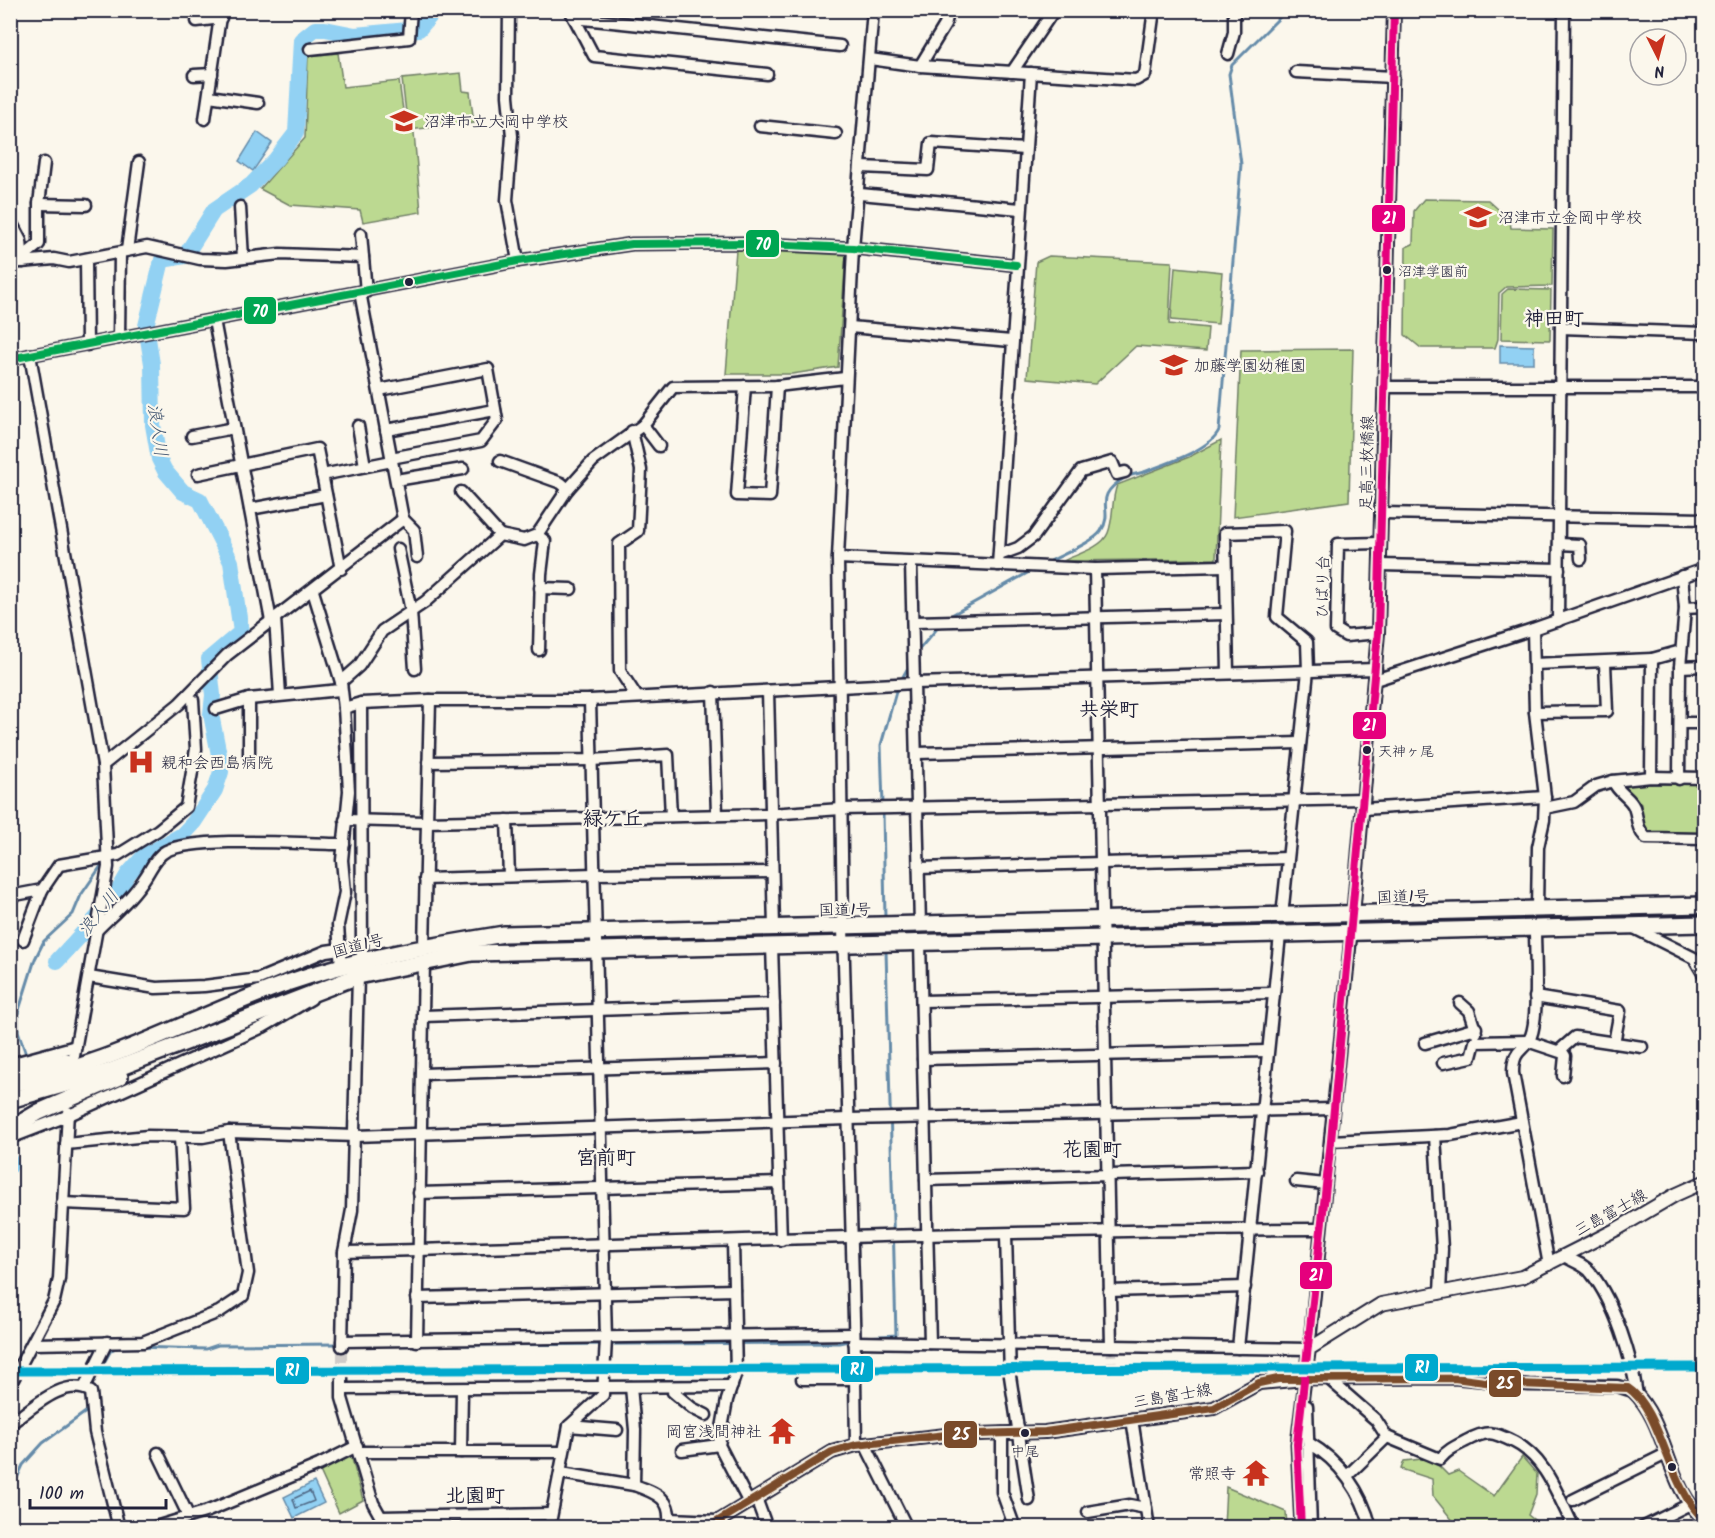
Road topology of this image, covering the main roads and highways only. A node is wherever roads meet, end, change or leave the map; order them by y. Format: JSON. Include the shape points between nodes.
{"nodes":[{"id":1,"x":1394,"y":10,"type":"edge"},
{"id":2,"x":1704,"y":905,"type":"edge"},
{"id":3,"x":1353,"y":915,"type":"junction"},
{"id":4,"x":1704,"y":924,"type":"edge"},
{"id":5,"x":424,"y":954,"type":"junction"},
{"id":6,"x":175,"y":1048,"type":"junction"},
{"id":7,"x":123,"y":1053,"type":"junction"},
{"id":8,"x":10,"y":1073,"type":"edge"},
{"id":9,"x":10,"y":1084,"type":"edge"},
{"id":10,"x":10,"y":1100,"type":"edge"},
{"id":11,"x":10,"y":1129,"type":"edge"},
{"id":12,"x":1704,"y":1182,"type":"edge"},
{"id":13,"x":1635,"y":1392,"type":"road end"},
{"id":14,"x":1704,"y":1519,"type":"edge"},
{"id":15,"x":712,"y":1524,"type":"edge"}],
"edges":[{"from":1,"to":3,"type":"main road","name":"足高三枚橋線","via":[[1378,633]]},
{"from":2,"to":3,"type":"highway","name":"国道1号"},
{"from":3,"to":5,"type":"highway","name":"国道1号","via":[[504,934]]},
{"from":4,"to":5,"type":"highway","name":"国道1号"},
{"from":5,"to":6,"type":"highway","name":"国道1号","via":[[331,985]]},
{"from":5,"to":7,"type":"highway","name":"国道1号","via":[[362,960],[288,983]]},
{"from":6,"to":10,"type":"highway","name":"国道1号"},
{"from":6,"to":11,"type":"highway","via":[[164,1059],[39,1112]]},
{"from":7,"to":8,"type":"highway","via":[[97,1054]]},
{"from":7,"to":9,"type":"highway","name":"国道1号"},
{"from":12,"to":15,"type":"main road","name":"三島富士線","via":[[1549,1265],[1509,1281],[1381,1304],[1309,1349],[1305,1379],[1259,1383],[1214,1408],[1020,1433],[946,1435],[832,1452]]},
{"from":13,"to":14,"type":"main road","via":[[1689,1504]]}]}
